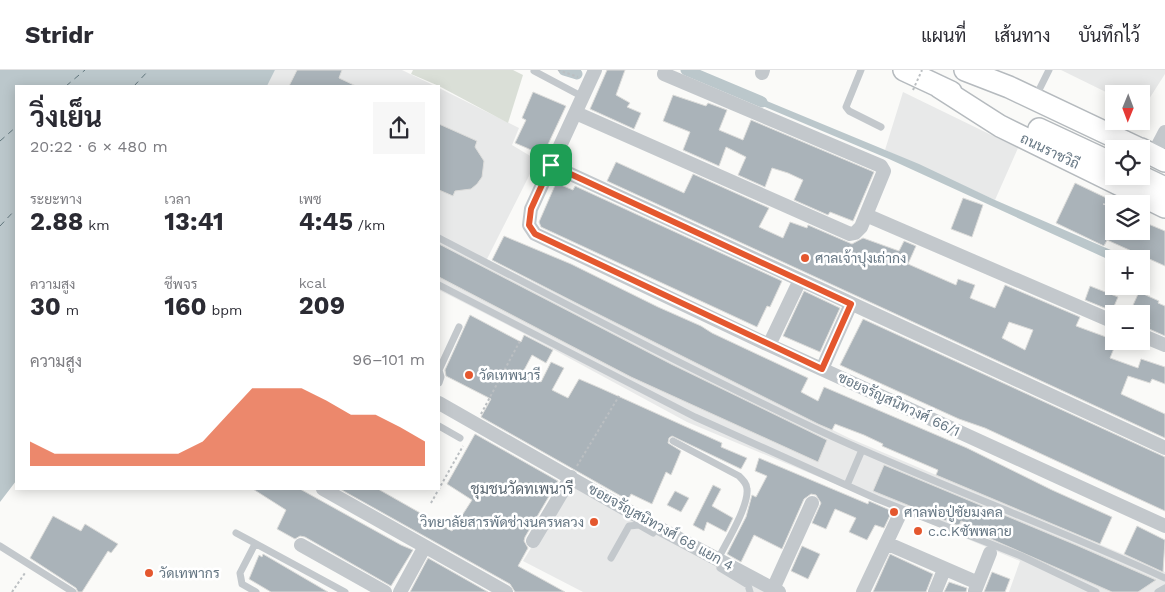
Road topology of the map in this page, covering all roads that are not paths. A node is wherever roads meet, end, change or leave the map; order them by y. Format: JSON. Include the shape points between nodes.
{"nodes":[{"id":1,"x":595,"y":70,"type":"edge"},
{"id":2,"x":861,"y":70,"type":"edge"},
{"id":3,"x":904,"y":70,"type":"edge"},
{"id":4,"x":960,"y":70,"type":"edge"},
{"id":5,"x":965,"y":70,"type":"edge"},
{"id":6,"x":1049,"y":70,"type":"edge"},
{"id":7,"x":534,"y":71,"type":"edge"},
{"id":8,"x":664,"y":74,"type":"dead end"},
{"id":9,"x":939,"y":87,"type":"junction"},
{"id":10,"x":583,"y":97,"type":"junction"},
{"id":11,"x":1034,"y":98,"type":"junction"},
{"id":12,"x":576,"y":112,"type":"junction"},
{"id":13,"x":881,"y":127,"type":"dead end"},
{"id":14,"x":1165,"y":132,"type":"edge"},
{"id":15,"x":1118,"y":140,"type":"edge"},
{"id":16,"x":1105,"y":146,"type":"edge"},
{"id":17,"x":1150,"y":152,"type":"edge"},
{"id":18,"x":1150,"y":157,"type":"edge"},
{"id":19,"x":1105,"y":160,"type":"edge"},
{"id":20,"x":551,"y":165,"type":"junction"},
{"id":21,"x":1165,"y":174,"type":"edge"},
{"id":22,"x":1150,"y":181,"type":"edge"},
{"id":23,"x":1165,"y":188,"type":"edge"},
{"id":24,"x":1165,"y":207,"type":"edge"},
{"id":25,"x":866,"y":215,"type":"junction"},
{"id":26,"x":440,"y":239,"type":"edge"},
{"id":27,"x":800,"y":280,"type":"junction"},
{"id":28,"x":440,"y":286,"type":"edge"},
{"id":29,"x":851,"y":304,"type":"junction"},
{"id":30,"x":1105,"y":318,"type":"edge"},
{"id":31,"x":459,"y":327,"type":"dead end"},
{"id":32,"x":1150,"y":339,"type":"edge"},
{"id":33,"x":769,"y":345,"type":"junction"},
{"id":34,"x":1165,"y":345,"type":"edge"},
{"id":35,"x":440,"y":368,"type":"edge"},
{"id":36,"x":822,"y":369,"type":"junction"},
{"id":37,"x":440,"y":404,"type":"edge"},
{"id":38,"x":440,"y":427,"type":"edge"},
{"id":39,"x":460,"y":438,"type":"dead end"},
{"id":40,"x":673,"y":441,"type":"dead end"},
{"id":41,"x":1165,"y":448,"type":"edge"},
{"id":42,"x":862,"y":450,"type":"junction"},
{"id":43,"x":571,"y":477,"type":"junction"},
{"id":44,"x":847,"y":485,"type":"junction"},
{"id":45,"x":325,"y":490,"type":"edge"},
{"id":46,"x":812,"y":503,"type":"dead end"},
{"id":47,"x":899,"y":516,"type":"dead end"},
{"id":48,"x":1165,"y":526,"type":"edge"},
{"id":49,"x":236,"y":533,"type":"dead end"},
{"id":50,"x":534,"y":541,"type":"dead end"},
{"id":51,"x":886,"y":543,"type":"junction"},
{"id":52,"x":255,"y":544,"type":"junction"},
{"id":53,"x":300,"y":545,"type":"dead end"},
{"id":54,"x":0,"y":546,"type":"edge"},
{"id":55,"x":424,"y":548,"type":"junction"},
{"id":56,"x":990,"y":553,"type":"dead end"},
{"id":57,"x":611,"y":558,"type":"dead end"},
{"id":58,"x":718,"y":558,"type":"junction"},
{"id":59,"x":944,"y":570,"type":"junction"},
{"id":60,"x":1165,"y":578,"type":"edge"},
{"id":61,"x":977,"y":588,"type":"edge"},
{"id":62,"x":1165,"y":588,"type":"edge"},
{"id":63,"x":776,"y":590,"type":"edge"},
{"id":64,"x":73,"y":592,"type":"edge"},
{"id":65,"x":256,"y":592,"type":"edge"},
{"id":66,"x":345,"y":592,"type":"edge"},
{"id":67,"x":385,"y":592,"type":"edge"},
{"id":68,"x":400,"y":592,"type":"edge"},
{"id":69,"x":506,"y":592,"type":"edge"},
{"id":70,"x":750,"y":592,"type":"edge"},
{"id":71,"x":863,"y":592,"type":"edge"},
{"id":72,"x":935,"y":592,"type":"edge"},
{"id":73,"x":1096,"y":592,"type":"edge"},
{"id":74,"x":1158,"y":592,"type":"edge"}],
"edges":[{"from":1,"to":10,"type":"street"},
{"from":2,"to":13,"type":"lane","via":[[846,107]]},
{"from":3,"to":9,"type":"main road","name":"ถนนราชวิถี"},
{"from":4,"to":16,"type":"main road","name":"ถนนราชวิถี","via":[[1009,99]]},
{"from":5,"to":11,"type":"main road"},
{"from":6,"to":11,"type":"lane"},
{"from":7,"to":10,"type":"lane"},
{"from":8,"to":25,"type":"street","via":[[881,166],[884,171]]},
{"from":9,"to":19,"type":"main road","name":"ถนนราชวิถี"},
{"from":9,"to":24,"type":"main road","name":"ถนนราชวิถี","via":[[1000,126]]},
{"from":10,"to":12,"type":"street"},
{"from":11,"to":15,"type":"main road"},
{"from":12,"to":20,"type":"street"},
{"from":12,"to":25,"type":"street","via":[[850,234],[858,231]]},
{"from":14,"to":17,"type":"street"},
{"from":18,"to":21,"type":"main road"},
{"from":20,"to":27,"type":"street"},
{"from":20,"to":33,"type":"street","name":"ซอยจรัญสนิทวงศ์ 66/1","via":[[531,209],[529,225],[535,234]]},
{"from":22,"to":23,"type":"main road"},
{"from":25,"to":30,"type":"street"},
{"from":26,"to":42,"type":"lane","via":[[624,334]]},
{"from":27,"to":29,"type":"street"},
{"from":27,"to":33,"type":"street"},
{"from":28,"to":44,"type":"lane","via":[[695,417]]},
{"from":29,"to":36,"type":"street"},
{"from":29,"to":41,"type":"street"},
{"from":31,"to":35,"type":"lane"},
{"from":32,"to":34,"type":"street"},
{"from":33,"to":36,"type":"street","name":"ซอยจรัญสนิทวงศ์ 66/1"},
{"from":36,"to":48,"type":"street","name":"ซอยจรัญสนิทวงศ์ 66/1"},
{"from":37,"to":43,"type":"street","name":"ซอยจรัญสนิทวงศ์ 68 แยก 4"},
{"from":38,"to":39,"type":"lane"},
{"from":40,"to":58,"type":"lane","via":[[745,482],[748,490],[745,503]]},
{"from":42,"to":44,"type":"lane"},
{"from":42,"to":60,"type":"lane"},
{"from":43,"to":50,"type":"street"},
{"from":43,"to":58,"type":"street","name":"ซอยจรัญสนิทวงศ์ 68 แยก 4"},
{"from":44,"to":73,"type":"lane","via":[[1021,556]]},
{"from":45,"to":55,"type":"street"},
{"from":46,"to":63,"type":"street"},
{"from":47,"to":51,"type":"street"},
{"from":49,"to":52,"type":"lane"},
{"from":51,"to":59,"type":"street"},
{"from":51,"to":71,"type":"street"},
{"from":52,"to":65,"type":"lane","via":[[240,573],[242,584]]},
{"from":52,"to":66,"type":"lane"},
{"from":53,"to":67,"type":"street"},
{"from":54,"to":64,"type":"lane"},
{"from":55,"to":68,"type":"street"},
{"from":55,"to":69,"type":"street"},
{"from":56,"to":61,"type":"street"},
{"from":57,"to":70,"type":"lane","via":[[629,526],[634,524],[730,574],[748,585]]},
{"from":58,"to":63,"type":"street","name":"ซอยจรัญสนิทวงศ์ 68 แยก 4"},
{"from":59,"to":61,"type":"street"},
{"from":59,"to":72,"type":"street"},
{"from":62,"to":74,"type":"lane"}]}
